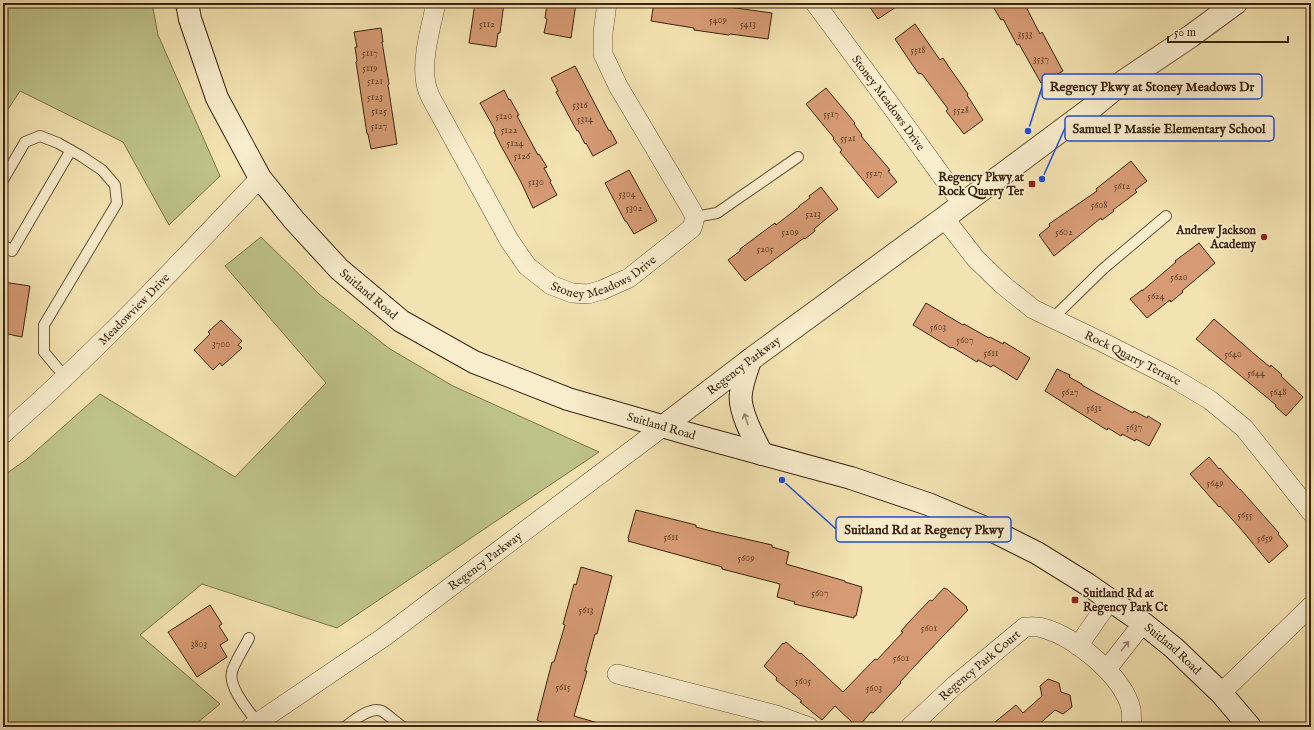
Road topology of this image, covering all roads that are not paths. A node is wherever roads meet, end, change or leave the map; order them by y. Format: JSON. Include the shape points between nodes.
{"nodes":[{"id":1,"x":187,"y":3,"type":"edge"},
{"id":2,"x":436,"y":3,"type":"edge"},
{"id":3,"x":607,"y":3,"type":"edge"},
{"id":4,"x":815,"y":3,"type":"edge"},
{"id":5,"x":1236,"y":3,"type":"edge"},
{"id":6,"x":72,"y":150,"type":"junction"},
{"id":7,"x":798,"y":158,"type":"dead end"},
{"id":8,"x":260,"y":178,"type":"junction"},
{"id":9,"x":3,"y":180,"type":"edge"},
{"id":10,"x":962,"y":204,"type":"junction"},
{"id":11,"x":1166,"y":216,"type":"dead end"},
{"id":12,"x":695,"y":217,"type":"junction"},
{"id":13,"x":944,"y":218,"type":"junction"},
{"id":14,"x":3,"y":245,"type":"edge"},
{"id":15,"x":1053,"y":318,"type":"junction"},
{"id":16,"x":750,"y":360,"type":"junction"},
{"id":17,"x":65,"y":377,"type":"junction"},
{"id":18,"x":664,"y":426,"type":"junction"},
{"id":19,"x":3,"y":434,"type":"edge"},
{"id":20,"x":762,"y":454,"type":"junction"},
{"id":21,"x":1311,"y":512,"type":"edge"},
{"id":22,"x":1110,"y":600,"type":"junction"},
{"id":23,"x":1311,"y":606,"type":"edge"},
{"id":24,"x":1143,"y":623,"type":"junction"},
{"id":25,"x":249,"y":638,"type":"dead end"},
{"id":26,"x":1078,"y":646,"type":"junction"},
{"id":27,"x":1107,"y":669,"type":"junction"},
{"id":28,"x":617,"y":674,"type":"dead end"},
{"id":29,"x":1221,"y":693,"type":"junction"},
{"id":30,"x":254,"y":725,"type":"edge"},
{"id":31,"x":345,"y":727,"type":"edge"},
{"id":32,"x":403,"y":727,"type":"edge"},
{"id":33,"x":809,"y":727,"type":"edge"},
{"id":34,"x":910,"y":727,"type":"edge"},
{"id":35,"x":1132,"y":727,"type":"edge"},
{"id":36,"x":1250,"y":727,"type":"edge"}],
"edges":[{"from":1,"to":8,"type":"main road","name":"Suitland Road","via":[[217,98]]},
{"from":2,"to":12,"type":"street","name":"Stoney Meadows Drive","via":[[425,57],[426,85],[509,240],[527,266],[551,284],[572,292],[588,294],[602,290],[629,278],[692,228]]},
{"from":3,"to":12,"type":"street","via":[[603,54],[618,86]]},
{"from":4,"to":10,"type":"street","name":"Stoney Meadows Drive"},
{"from":5,"to":10,"type":"main road","name":"Regency Parkway","via":[[1124,81]]},
{"from":6,"to":9,"type":"lane","via":[[40,136],[26,142]]},
{"from":6,"to":14,"type":"lane","via":[[12,251]]},
{"from":6,"to":17,"type":"lane","via":[[102,170],[115,185],[117,202],[44,325],[44,352]]},
{"from":7,"to":12,"type":"lane","via":[[717,213]]},
{"from":8,"to":17,"type":"street","name":"Meadowview Drive","via":[[148,296]]},
{"from":8,"to":18,"type":"main road","name":"Suitland Road","via":[[294,220],[340,269],[400,322],[481,365],[568,399]]},
{"from":10,"to":13,"type":"main road","name":"Regency Parkway"},
{"from":11,"to":15,"type":"lane","via":[[1103,269]]},
{"from":13,"to":15,"type":"street","name":"Rock Quarry Terrace","via":[[976,259],[1003,285],[1033,308]]},
{"from":13,"to":16,"type":"main road","name":"Regency Parkway"},
{"from":15,"to":21,"type":"street","name":"Rock Quarry Terrace","via":[[1210,400],[1244,428]]},
{"from":16,"to":18,"type":"main road","name":"Regency Parkway"},
{"from":20,"to":16,"type":"main road","one_way":true,"via":[[743,411],[740,394]]},
{"from":17,"to":19,"type":"street","name":"Meadowview Drive"},
{"from":18,"to":20,"type":"main road","name":"Suitland Road"},
{"from":18,"to":30,"type":"street","name":"Regency Parkway","via":[[384,637]]},
{"from":20,"to":22,"type":"main road","name":"Suitland Road","via":[[851,478],[935,506],[1037,553]]},
{"from":22,"to":24,"type":"main road","name":"Suitland Road"},
{"from":22,"to":26,"type":"street"},
{"from":23,"to":29,"type":"street"},
{"from":27,"to":24,"type":"street","one_way":true},
{"from":24,"to":29,"type":"main road","name":"Suitland Road","via":[[1174,648]]},
{"from":25,"to":30,"type":"lane","via":[[232,673],[233,684]]},
{"from":26,"to":27,"type":"street","name":"Regency Park Court"},
{"from":26,"to":34,"type":"street","name":"Regency Park Court","via":[[1042,627],[1025,627],[955,685]]},
{"from":27,"to":35,"type":"street","name":"Regency Park Court","via":[[1122,688],[1131,709]]},
{"from":28,"to":33,"type":"street","via":[[776,715]]},
{"from":29,"to":36,"type":"main road","name":"Suitland Road"},
{"from":31,"to":32,"type":"lane","via":[[377,709]]}]}
